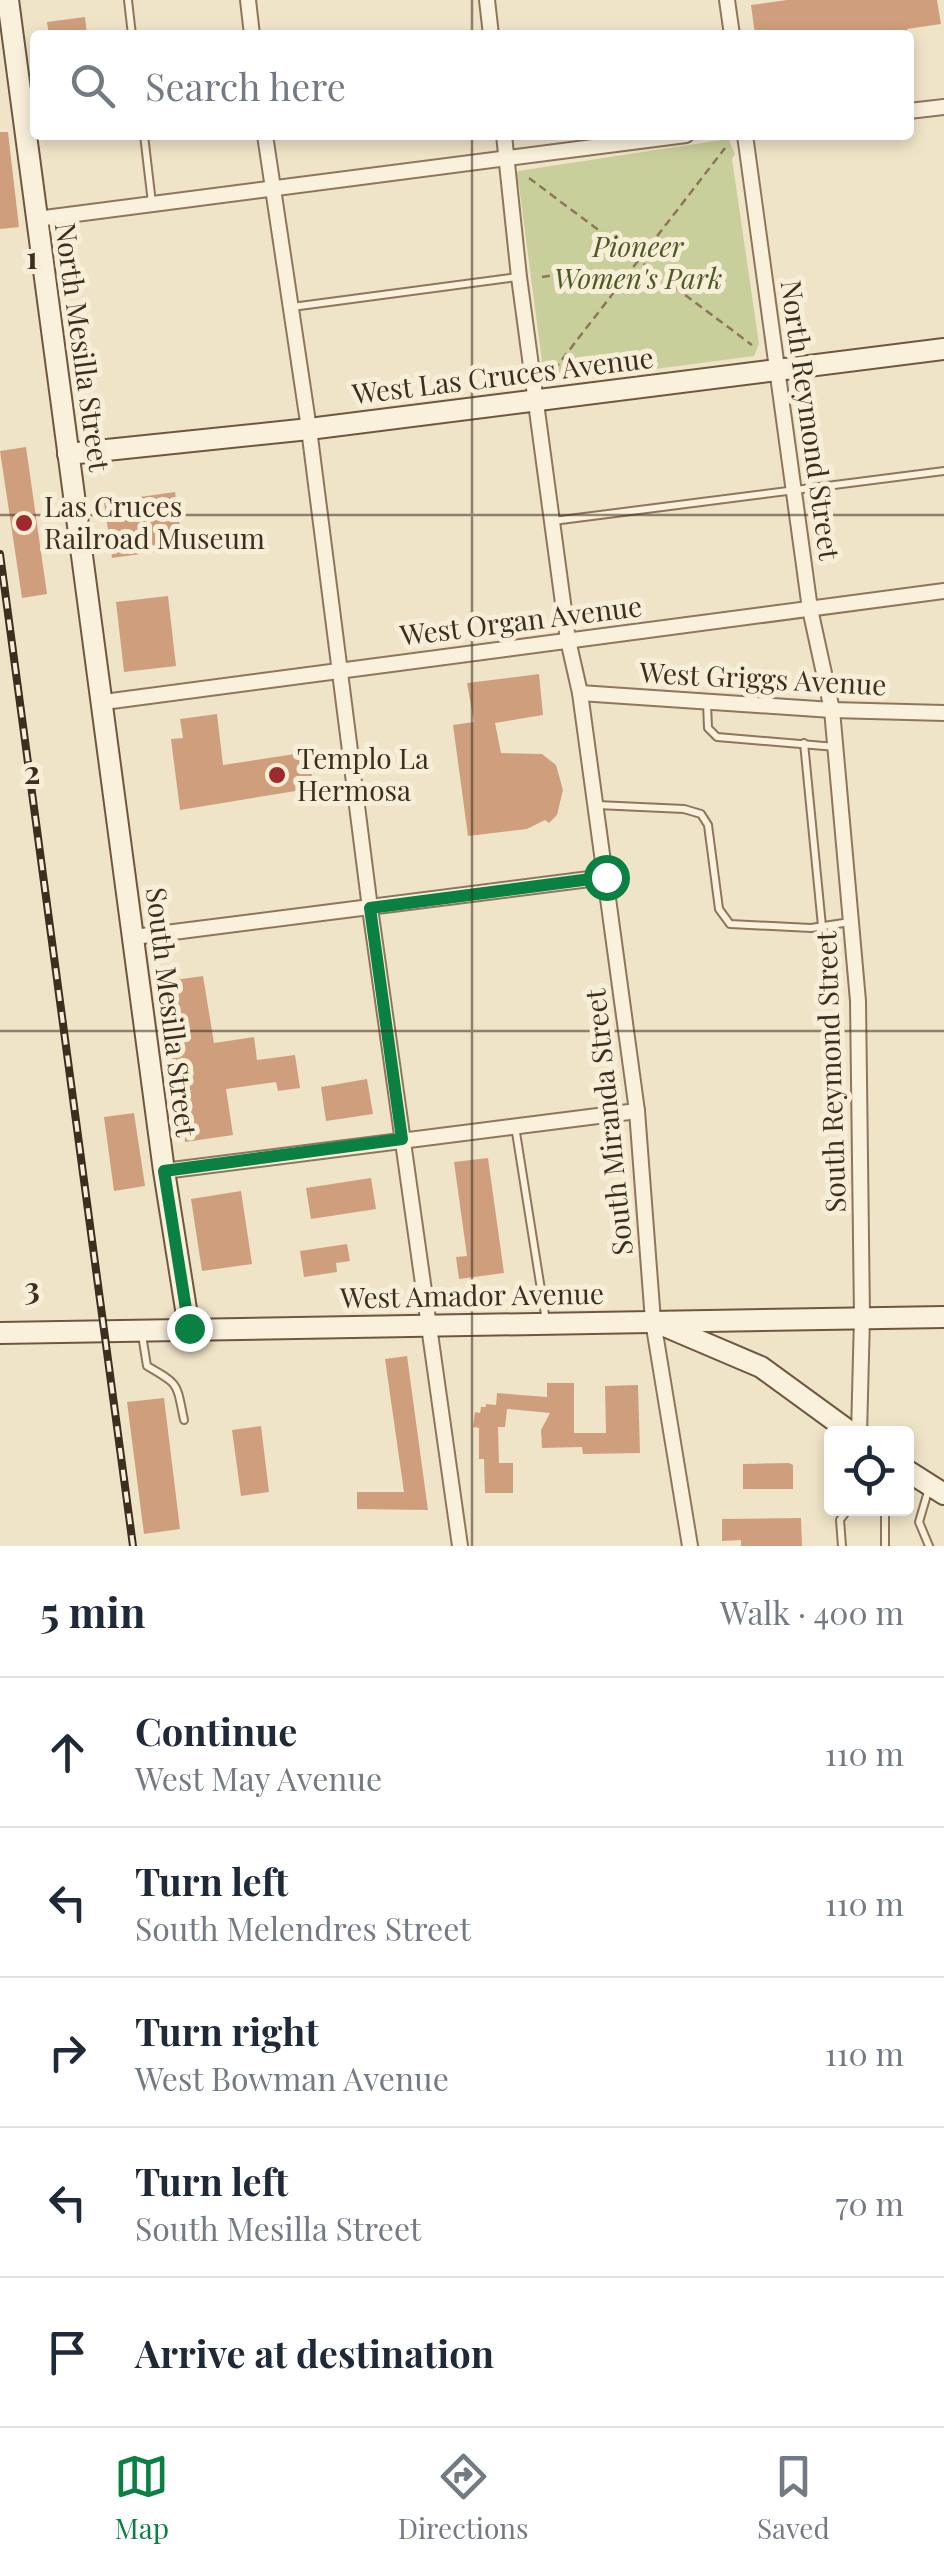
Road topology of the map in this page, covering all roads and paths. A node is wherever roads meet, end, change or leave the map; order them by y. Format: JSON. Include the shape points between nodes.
{"nodes":[{"id":1,"x":8,"y":0,"type":"edge"},
{"id":2,"x":128,"y":0,"type":"edge"},
{"id":3,"x":248,"y":0,"type":"edge"},
{"id":4,"x":487,"y":0,"type":"edge"},
{"id":5,"x":728,"y":0,"type":"edge"},
{"id":6,"x":131,"y":30,"type":"edge"},
{"id":7,"x":251,"y":30,"type":"edge"},
{"id":8,"x":490,"y":30,"type":"edge"},
{"id":9,"x":731,"y":30,"type":"edge"},
{"id":10,"x":944,"y":107,"type":"edge"},
{"id":11,"x":914,"y":110,"type":"edge"},
{"id":12,"x":145,"y":140,"type":"edge"},
{"id":13,"x":267,"y":140,"type":"edge"},
{"id":14,"x":504,"y":140,"type":"edge"},
{"id":15,"x":643,"y":140,"type":"edge"},
{"id":16,"x":746,"y":140,"type":"edge"},
{"id":17,"x":725,"y":148,"type":"dead end"},
{"id":18,"x":506,"y":156,"type":"junction"},
{"id":19,"x":528,"y":178,"type":"dead end"},
{"id":20,"x":272,"y":188,"type":"junction"},
{"id":21,"x":152,"y":204,"type":"junction"},
{"id":22,"x":37,"y":220,"type":"junction"},
{"id":23,"x":636,"y":259,"type":"junction"},
{"id":24,"x":562,"y":274,"type":"dead end"},
{"id":25,"x":519,"y":276,"type":"junction"},
{"id":26,"x":542,"y":278,"type":"dead end"},
{"id":27,"x":291,"y":308,"type":"junction"},
{"id":28,"x":752,"y":345,"type":"dead end"},
{"id":29,"x":944,"y":349,"type":"edge"},
{"id":30,"x":778,"y":367,"type":"junction"},
{"id":31,"x":554,"y":370,"type":"dead end"},
{"id":32,"x":536,"y":399,"type":"junction"},
{"id":33,"x":309,"y":428,"type":"junction"},
{"id":34,"x":68,"y":454,"type":"junction"},
{"id":35,"x":944,"y":470,"type":"edge"},
{"id":36,"x":794,"y":488,"type":"junction"},
{"id":37,"x":552,"y":522,"type":"junction"},
{"id":38,"x":944,"y":591,"type":"edge"},
{"id":39,"x":810,"y":609,"type":"junction"},
{"id":40,"x":568,"y":640,"type":"junction"},
{"id":41,"x":340,"y":670,"type":"junction"},
{"id":42,"x":580,"y":693,"type":"junction"},
{"id":43,"x":104,"y":702,"type":"junction"},
{"id":44,"x":706,"y":702,"type":"junction"},
{"id":45,"x":832,"y":710,"type":"junction"},
{"id":46,"x":944,"y":713,"type":"edge"},
{"id":47,"x":804,"y":743,"type":"junction"},
{"id":48,"x":836,"y":746,"type":"junction"},
{"id":49,"x":596,"y":805,"type":"junction"},
{"id":50,"x":606,"y":877,"type":"junction"},
{"id":51,"x":370,"y":908,"type":"junction"},
{"id":52,"x":851,"y":922,"type":"junction"},
{"id":53,"x":822,"y":926,"type":"junction"},
{"id":54,"x":134,"y":937,"type":"junction"},
{"id":55,"x":637,"y":1111,"type":"junction"},
{"id":56,"x":516,"y":1126,"type":"junction"},
{"id":57,"x":402,"y":1139,"type":"junction"},
{"id":58,"x":164,"y":1171,"type":"junction"},
{"id":59,"x":862,"y":1317,"type":"junction"},
{"id":60,"x":944,"y":1317,"type":"edge"},
{"id":61,"x":653,"y":1321,"type":"junction"},
{"id":62,"x":546,"y":1322,"type":"junction"},
{"id":63,"x":429,"y":1323,"type":"junction"},
{"id":64,"x":189,"y":1328,"type":"junction"},
{"id":65,"x":142,"y":1329,"type":"junction"},
{"id":66,"x":0,"y":1333,"type":"edge"},
{"id":67,"x":184,"y":1420,"type":"dead end"},
{"id":68,"x":845,"y":1426,"type":"edge"},
{"id":69,"x":856,"y":1426,"type":"edge"},
{"id":70,"x":914,"y":1475,"type":"edge"},
{"id":71,"x":937,"y":1491,"type":"edge"},
{"id":72,"x":843,"y":1516,"type":"edge"},
{"id":73,"x":885,"y":1516,"type":"edge"},
{"id":74,"x":460,"y":1546,"type":"edge"},
{"id":75,"x":690,"y":1546,"type":"edge"},
{"id":76,"x":842,"y":1546,"type":"edge"},
{"id":77,"x":885,"y":1546,"type":"edge"},
{"id":78,"x":929,"y":1546,"type":"edge"}],
"edges":[{"from":1,"to":22,"type":"street","name":"North Mesilla Street"},
{"from":2,"to":6,"type":"lane"},
{"from":3,"to":7,"type":"street"},
{"from":4,"to":8,"type":"street"},
{"from":5,"to":9,"type":"street"},
{"from":10,"to":11,"type":"street"},
{"from":12,"to":21,"type":"lane"},
{"from":13,"to":20,"type":"street"},
{"from":14,"to":18,"type":"street","name":"South Miranda Street"},
{"from":15,"to":18,"type":"street"},
{"from":16,"to":30,"type":"street","name":"North Reymond Street"},
{"from":17,"to":23,"type":"path"},
{"from":18,"to":20,"type":"street"},
{"from":18,"to":25,"type":"street","name":"South Miranda Street"},
{"from":19,"to":23,"type":"path"},
{"from":20,"to":21,"type":"street"},
{"from":20,"to":27,"type":"street"},
{"from":21,"to":22,"type":"street"},
{"from":22,"to":34,"type":"street","name":"North Mesilla Street"},
{"from":23,"to":28,"type":"path"},
{"from":23,"to":31,"type":"path"},
{"from":24,"to":26,"type":"path"},
{"from":25,"to":27,"type":"lane"},
{"from":25,"to":32,"type":"street","name":"South Miranda Street"},
{"from":27,"to":33,"type":"street"},
{"from":29,"to":30,"type":"street","name":"West Las Cruces Avenue"},
{"from":30,"to":32,"type":"street","name":"West Las Cruces Avenue"},
{"from":30,"to":36,"type":"street","name":"North Reymond Street"},
{"from":32,"to":33,"type":"street","name":"West Las Cruces Avenue"},
{"from":32,"to":37,"type":"street","name":"South Miranda Street"},
{"from":33,"to":34,"type":"street","name":"West Las Cruces Avenue"},
{"from":33,"to":41,"type":"street"},
{"from":34,"to":43,"type":"street","name":"North Mesilla Street"},
{"from":35,"to":36,"type":"lane"},
{"from":36,"to":37,"type":"lane"},
{"from":36,"to":39,"type":"street","name":"North Reymond Street"},
{"from":37,"to":40,"type":"street","name":"South Miranda Street"},
{"from":38,"to":39,"type":"street","name":"West Organ Avenue"},
{"from":39,"to":40,"type":"street","name":"West Organ Avenue"},
{"from":39,"to":45,"type":"street","name":"North Reymond Street"},
{"from":40,"to":41,"type":"street","name":"West Organ Avenue"},
{"from":40,"to":42,"type":"street","name":"South Miranda Street"},
{"from":41,"to":43,"type":"street","name":"West Organ Avenue"},
{"from":41,"to":51,"type":"street"},
{"from":42,"to":44,"type":"street","name":"West Griggs Avenue"},
{"from":42,"to":49,"type":"street","name":"South Miranda Street"},
{"from":43,"to":54,"type":"street","name":"South Mesilla Street"},
{"from":44,"to":45,"type":"street","name":"West Griggs Avenue"},
{"from":44,"to":47,"type":"lane","via":[[708,728],[718,737]]},
{"from":45,"to":46,"type":"street","name":"West Griggs Avenue"},
{"from":45,"to":48,"type":"street","name":"South Reymond Street"},
{"from":47,"to":48,"type":"lane"},
{"from":47,"to":53,"type":"lane"},
{"from":48,"to":52,"type":"street","name":"South Reymond Street"},
{"from":49,"to":50,"type":"street","name":"South Miranda Street"},
{"from":49,"to":53,"type":"lane","via":[[701,814],[726,922]]},
{"from":50,"to":51,"type":"street"},
{"from":50,"to":55,"type":"street","name":"South Miranda Street"},
{"from":51,"to":54,"type":"street"},
{"from":51,"to":57,"type":"street"},
{"from":52,"to":53,"type":"lane"},
{"from":52,"to":59,"type":"street","name":"South Reymond Street"},
{"from":54,"to":58,"type":"street","name":"South Mesilla Street"},
{"from":55,"to":56,"type":"street"},
{"from":55,"to":61,"type":"street","name":"South Miranda Street"},
{"from":56,"to":57,"type":"street"},
{"from":56,"to":62,"type":"lane"},
{"from":57,"to":58,"type":"street"},
{"from":57,"to":63,"type":"street"},
{"from":58,"to":64,"type":"street","name":"South Mesilla Street"},
{"from":59,"to":60,"type":"street","name":"West Amador Avenue"},
{"from":59,"to":61,"type":"street","name":"West Amador Avenue"},
{"from":59,"to":69,"type":"street","name":"South Reymond Street"},
{"from":61,"to":62,"type":"street","name":"West Amador Avenue"},
{"from":61,"to":68,"type":"street","via":[[760,1367]]},
{"from":61,"to":75,"type":"street","name":"South Miranda Street"},
{"from":62,"to":63,"type":"street","name":"West Amador Avenue"},
{"from":63,"to":64,"type":"street","name":"West Amador Avenue"},
{"from":63,"to":74,"type":"street"},
{"from":64,"to":65,"type":"street","name":"West Amador Avenue"},
{"from":65,"to":66,"type":"street","name":"West Amador Avenue"},
{"from":65,"to":67,"type":"lane","via":[[148,1366],[170,1377]]},
{"from":70,"to":71,"type":"street"},
{"from":71,"to":78,"type":"lane","via":[[919,1522]]},
{"from":72,"to":76,"type":"lane"},
{"from":73,"to":77,"type":"lane"}]}
